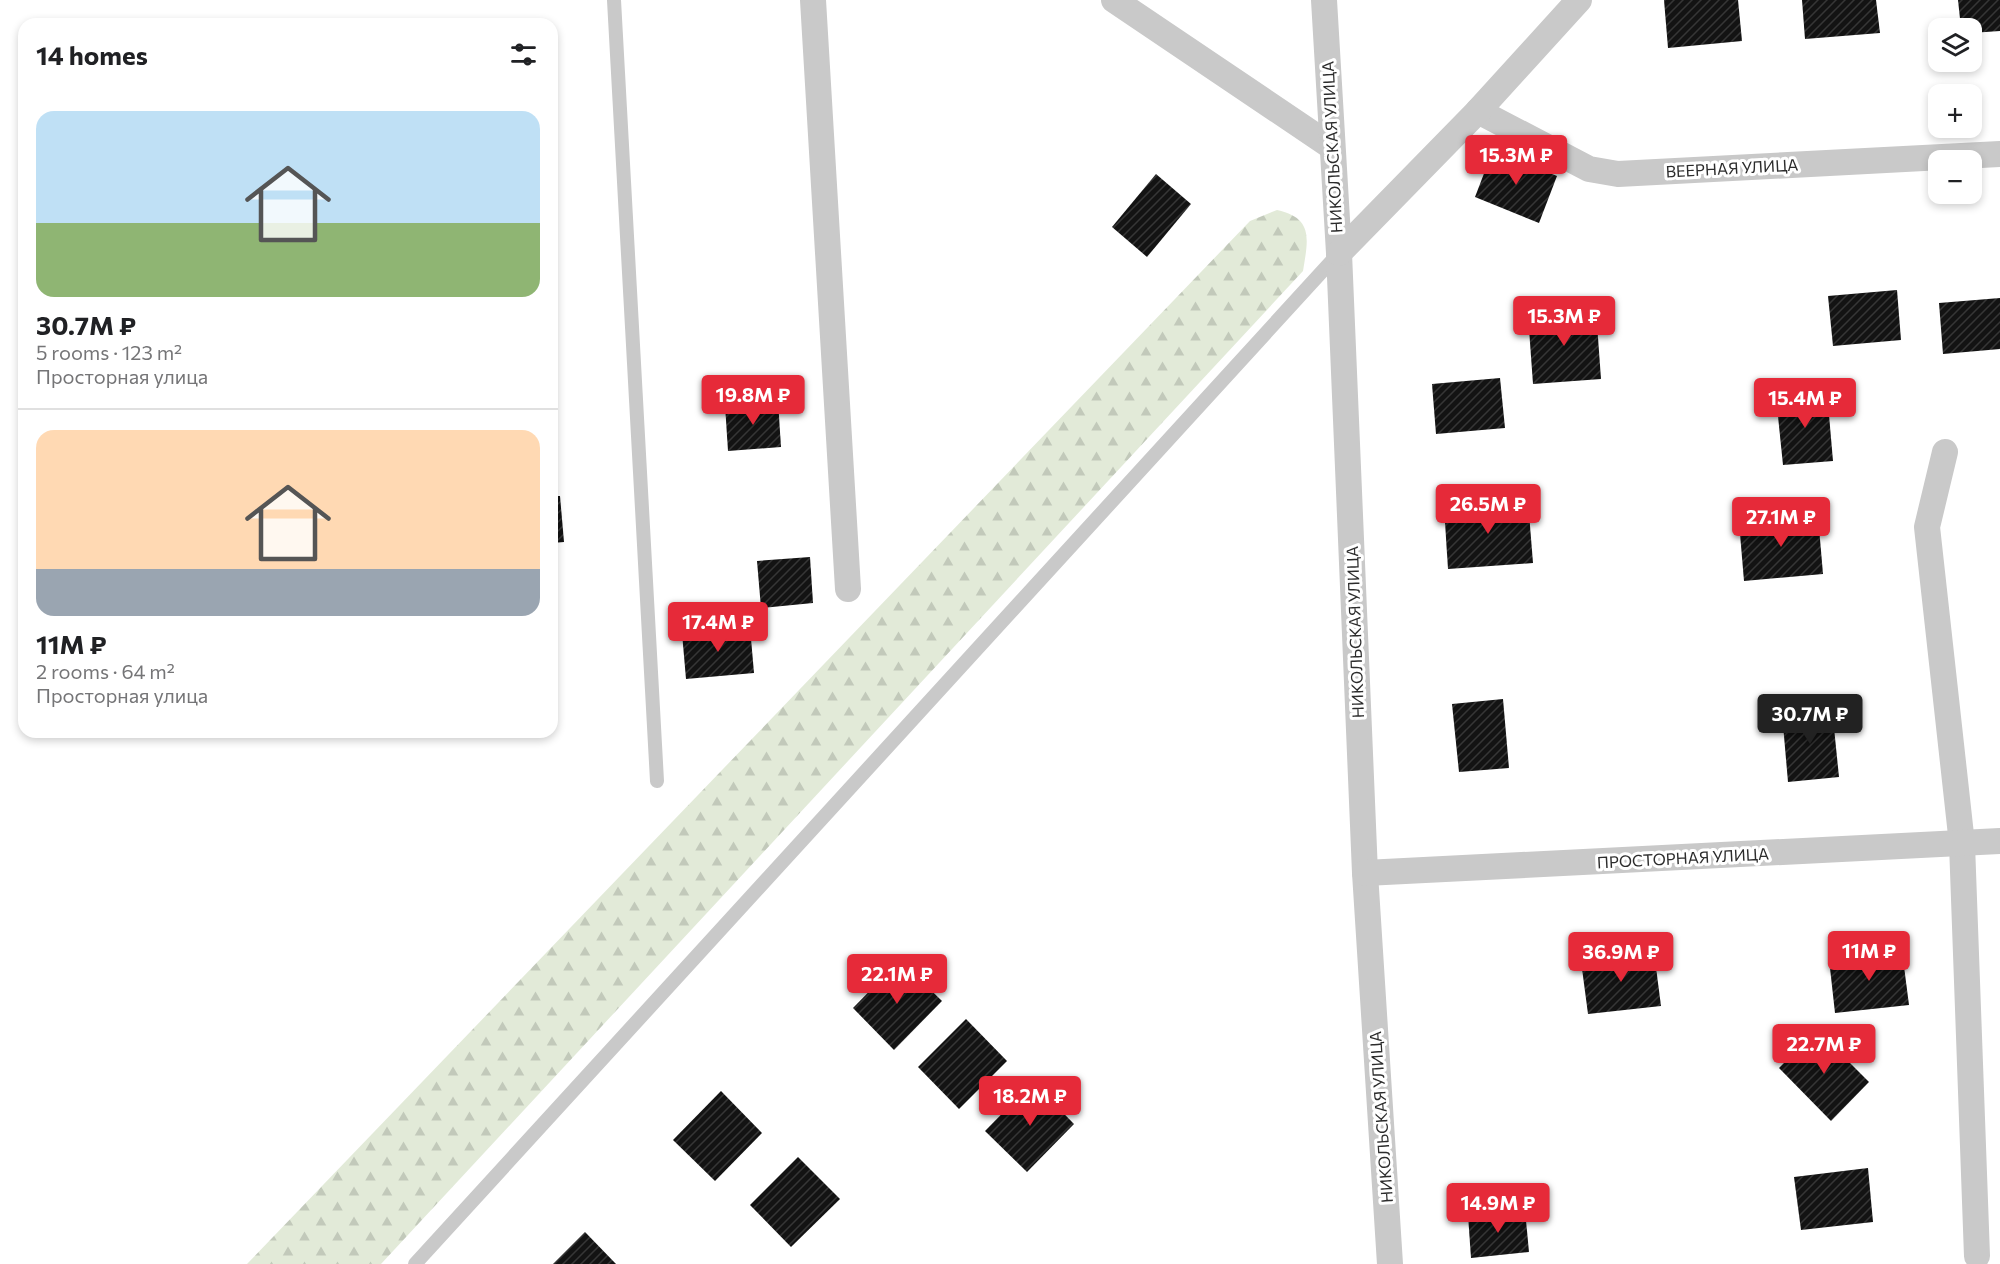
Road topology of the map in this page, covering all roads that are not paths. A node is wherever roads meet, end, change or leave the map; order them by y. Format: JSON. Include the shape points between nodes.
{"nodes":[{"id":1,"x":614,"y":0,"type":"edge"},
{"id":2,"x":813,"y":0,"type":"edge"},
{"id":3,"x":1114,"y":0,"type":"edge"},
{"id":4,"x":1324,"y":0,"type":"edge"},
{"id":5,"x":1579,"y":0,"type":"edge"},
{"id":6,"x":1478,"y":111,"type":"junction"},
{"id":7,"x":1332,"y":147,"type":"junction"},
{"id":8,"x":2000,"y":154,"type":"edge"},
{"id":9,"x":1339,"y":253,"type":"junction"},
{"id":10,"x":1945,"y":452,"type":"dead end"},
{"id":11,"x":848,"y":589,"type":"dead end"},
{"id":12,"x":657,"y":781,"type":"dead end"},
{"id":13,"x":2000,"y":841,"type":"edge"},
{"id":14,"x":1962,"y":844,"type":"junction"},
{"id":15,"x":1365,"y":873,"type":"junction"},
{"id":16,"x":1977,"y":1256,"type":"dead end"},
{"id":17,"x":415,"y":1264,"type":"edge"},
{"id":18,"x":1390,"y":1264,"type":"edge"}],
"edges":[{"from":1,"to":12,"type":"lane"},
{"from":2,"to":11,"type":"street"},
{"from":3,"to":7,"type":"street"},
{"from":4,"to":7,"type":"street","name":"НИКОЛЬСКАЯ УЛИЦА"},
{"from":5,"to":6,"type":"street"},
{"from":6,"to":8,"type":"street","name":"ВЕЕРНАЯ УЛИЦА","via":[[1589,169],[1617,174]]},
{"from":6,"to":9,"type":"street"},
{"from":7,"to":9,"type":"street","name":"НИКОЛЬСКАЯ УЛИЦА"},
{"from":9,"to":15,"type":"street","name":"НИКОЛЬСКАЯ УЛИЦА"},
{"from":9,"to":17,"type":"lane"},
{"from":10,"to":14,"type":"street","via":[[1927,527]]},
{"from":13,"to":14,"type":"street","name":"ПРОСТОРНАЯ УЛИЦА"},
{"from":14,"to":15,"type":"street","name":"ПРОСТОРНАЯ УЛИЦА"},
{"from":14,"to":16,"type":"street"},
{"from":15,"to":18,"type":"street","name":"НИКОЛЬСКАЯ УЛИЦА"}]}
